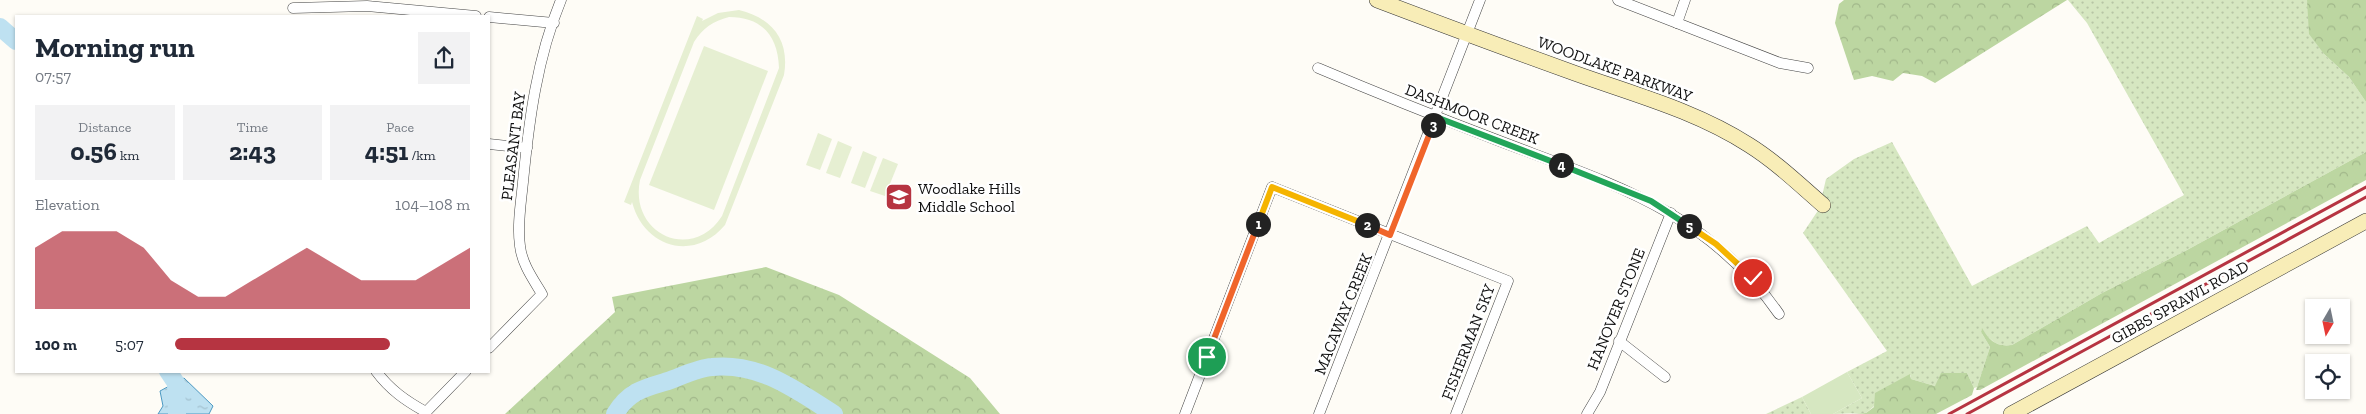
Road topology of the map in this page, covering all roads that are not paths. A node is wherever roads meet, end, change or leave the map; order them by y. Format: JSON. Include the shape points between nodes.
{"nodes":[{"id":1,"x":562,"y":0,"type":"edge"},
{"id":2,"x":1377,"y":0,"type":"edge"},
{"id":3,"x":1480,"y":0,"type":"edge"},
{"id":4,"x":1618,"y":0,"type":"edge"},
{"id":5,"x":1685,"y":0,"type":"edge"},
{"id":6,"x":293,"y":8,"type":"edge"},
{"id":7,"x":465,"y":15,"type":"edge"},
{"id":8,"x":490,"y":18,"type":"edge"},
{"id":9,"x":1677,"y":23,"type":"junction"},
{"id":10,"x":554,"y":24,"type":"junction"},
{"id":11,"x":1468,"y":35,"type":"junction"},
{"id":12,"x":1318,"y":68,"type":"dead end"},
{"id":13,"x":1808,"y":68,"type":"dead end"},
{"id":14,"x":1436,"y":117,"type":"junction"},
{"id":15,"x":490,"y":144,"type":"edge"},
{"id":16,"x":526,"y":148,"type":"junction"},
{"id":17,"x":1823,"y":205,"type":"dead end"},
{"id":18,"x":1670,"y":213,"type":"junction"},
{"id":19,"x":2366,"y":221,"type":"edge"},
{"id":20,"x":1390,"y":235,"type":"junction"},
{"id":21,"x":1779,"y":314,"type":"dead end"},
{"id":22,"x":1619,"y":341,"type":"junction"},
{"id":23,"x":490,"y":347,"type":"edge"},
{"id":24,"x":377,"y":373,"type":"edge"},
{"id":25,"x":464,"y":373,"type":"edge"},
{"id":26,"x":1665,"y":377,"type":"dead end"},
{"id":27,"x":1185,"y":414,"type":"edge"},
{"id":28,"x":1319,"y":414,"type":"edge"},
{"id":29,"x":1456,"y":414,"type":"edge"},
{"id":30,"x":1587,"y":414,"type":"edge"},
{"id":31,"x":2012,"y":414,"type":"edge"}],
"edges":[{"from":1,"to":10,"type":"street","name":"PLEASANT BAY"},
{"from":2,"to":11,"type":"street","name":"WOODLAKE PARKWAY"},
{"from":3,"to":11,"type":"street","name":"MACAWAY CREEK"},
{"from":4,"to":9,"type":"street"},
{"from":5,"to":9,"type":"street"},
{"from":6,"to":7,"type":"street","via":[[367,6]]},
{"from":8,"to":10,"type":"street"},
{"from":9,"to":13,"type":"street","via":[[1780,63]]},
{"from":10,"to":16,"type":"street","name":"PLEASANT BAY","via":[[541,65]]},
{"from":11,"to":14,"type":"street","name":"MACAWAY CREEK"},
{"from":11,"to":17,"type":"street","name":"WOODLAKE PARKWAY","via":[[1666,104],[1714,125],[1781,168]]},
{"from":12,"to":14,"type":"street","name":"DASHMOOR CREEK"},
{"from":14,"to":18,"type":"street","name":"DASHMOOR CREEK","via":[[1628,190]]},
{"from":14,"to":20,"type":"street","name":"MACAWAY CREEK"},
{"from":15,"to":16,"type":"street"},
{"from":16,"to":23,"type":"street","name":"PLEASANT BAY","via":[[518,228],[520,248],[542,294]]},
{"from":18,"to":21,"type":"street","name":"DASHMOOR CREEK","via":[[1733,259],[1753,278]]},
{"from":18,"to":22,"type":"street","name":"HANOVER STONE"},
{"from":19,"to":31,"type":"street","name":"GIBBS SPRAWL ROAD"},
{"from":20,"to":27,"type":"street","via":[[1272,187]]},
{"from":20,"to":28,"type":"street","name":"MACAWAY CREEK"},
{"from":20,"to":29,"type":"street","name":"FISHERMAN SKY","via":[[1508,281]]},
{"from":22,"to":26,"type":"street"},
{"from":22,"to":30,"type":"street","name":"HANOVER STONE","via":[[1600,392]]},
{"from":24,"to":25,"type":"street","via":[[403,399],[426,412]]}]}
